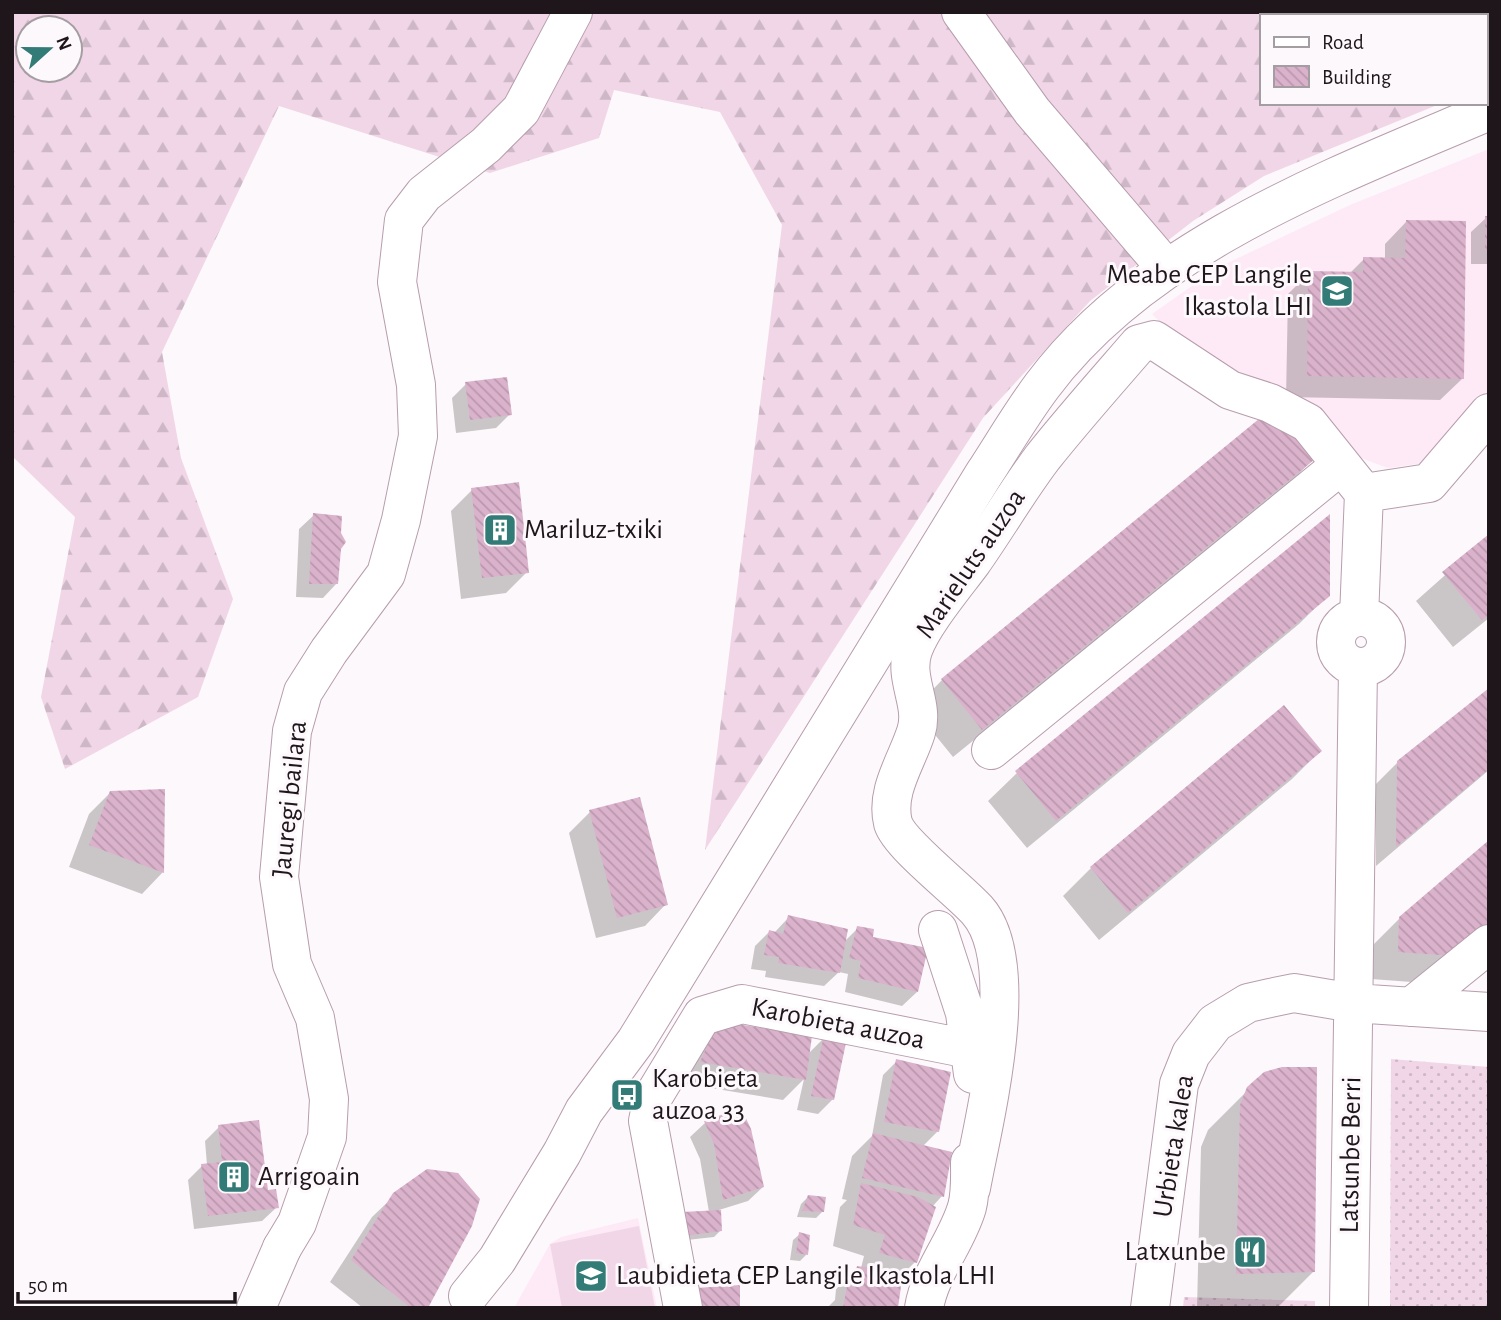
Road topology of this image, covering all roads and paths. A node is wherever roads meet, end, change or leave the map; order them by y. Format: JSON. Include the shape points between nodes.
{"nodes":[{"id":1,"x":573,"y":12,"type":"edge"},
{"id":2,"x":961,"y":12,"type":"edge"},
{"id":3,"x":1489,"y":111,"type":"edge"},
{"id":4,"x":1167,"y":269,"type":"junction"},
{"id":5,"x":1489,"y":413,"type":"edge"},
{"id":6,"x":1353,"y":479,"type":"junction"},
{"id":7,"x":991,"y":750,"type":"dead end"},
{"id":8,"x":937,"y":930,"type":"dead end"},
{"id":9,"x":1489,"y":944,"type":"edge"},
{"id":10,"x":1353,"y":1003,"type":"junction"},
{"id":11,"x":1411,"y":1007,"type":"junction"},
{"id":12,"x":1489,"y":1012,"type":"edge"},
{"id":13,"x":969,"y":1049,"type":"junction"},
{"id":14,"x":971,"y":1188,"type":"junction"},
{"id":15,"x":465,"y":1302,"type":"edge"},
{"id":16,"x":256,"y":1308,"type":"edge"},
{"id":17,"x":683,"y":1308,"type":"edge"},
{"id":18,"x":923,"y":1308,"type":"edge"},
{"id":19,"x":1150,"y":1308,"type":"edge"},
{"id":20,"x":1349,"y":1308,"type":"edge"}],
"edges":[{"from":1,"to":16,"type":"street","name":"Jauregi bailara","via":[[521,110],[486,145],[424,194],[404,220],[397,282],[416,384],[418,436],[386,574],[303,692],[292,731],[279,877],[292,964],[315,1017],[329,1099],[327,1137],[297,1223]]},
{"from":2,"to":4,"type":"street","via":[[1032,111]]},
{"from":3,"to":4,"type":"street","via":[[1249,219]]},
{"from":4,"to":15,"type":"street","via":[[1087,337],[1043,384],[636,1041],[584,1111],[496,1260]]},
{"from":5,"to":6,"type":"street","via":[[1429,483]]},
{"from":6,"to":7,"type":"street"},
{"from":6,"to":10,"type":"street","via":[[1359,617],[1339,629],[1336,645],[1343,660],[1357,667]]},
{"from":6,"to":14,"type":"street","name":"Marieluts auzoa","via":[[1308,423],[1270,403],[1230,390],[1154,340],[1139,344],[1042,458],[914,647],[908,668],[919,715],[896,780],[893,823],[902,840],[980,913],[996,951],[1001,982],[995,1056]]},
{"from":8,"to":13,"type":"street","name":"Karobieta auzoa","via":[[965,1013]]},
{"from":9,"to":11,"type":"street"},
{"from":10,"to":11,"type":"street","name":"Urbieta kalea"},
{"from":10,"to":19,"type":"street","name":"Urbieta kalea","via":[[1294,993],[1270,998],[1231,1012],[1200,1040],[1179,1084]]},
{"from":10,"to":20,"type":"street","name":"Latsunbe Berri"},
{"from":11,"to":12,"type":"street","name":"Urbieta kalea"},
{"from":13,"to":14,"type":"street","name":"Karobieta auzoa","via":[[973,1072]]},
{"from":13,"to":17,"type":"street","name":"Karobieta auzoa","via":[[742,1004],[702,1016],[666,1071],[648,1121]]},
{"from":14,"to":18,"type":"street","name":"Karobieta auzoa","via":[[967,1209],[927,1288]]}]}
